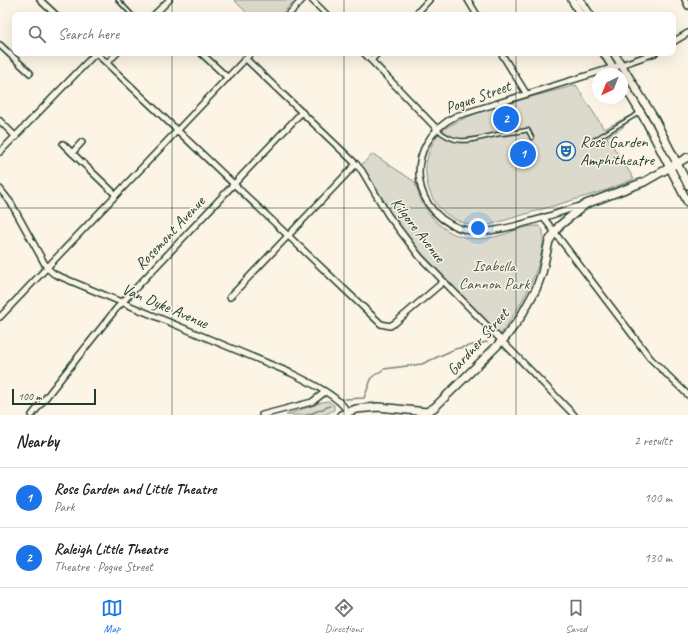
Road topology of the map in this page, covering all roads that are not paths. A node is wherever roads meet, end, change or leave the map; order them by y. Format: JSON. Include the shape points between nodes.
{"nodes":[{"id":1,"x":40,"y":0,"type":"edge"},
{"id":2,"x":118,"y":0,"type":"edge"},
{"id":3,"x":169,"y":0,"type":"edge"},
{"id":4,"x":302,"y":0,"type":"edge"},
{"id":5,"x":312,"y":0,"type":"edge"},
{"id":6,"x":430,"y":0,"type":"edge"},
{"id":7,"x":468,"y":0,"type":"edge"},
{"id":8,"x":572,"y":0,"type":"edge"},
{"id":9,"x":580,"y":0,"type":"edge"},
{"id":10,"x":685,"y":0,"type":"edge"},
{"id":11,"x":688,"y":6,"type":"edge"},
{"id":12,"x":53,"y":12,"type":"edge"},
{"id":13,"x":129,"y":12,"type":"edge"},
{"id":14,"x":157,"y":12,"type":"edge"},
{"id":15,"x":291,"y":12,"type":"edge"},
{"id":16,"x":324,"y":12,"type":"edge"},
{"id":17,"x":418,"y":12,"type":"edge"},
{"id":18,"x":475,"y":12,"type":"edge"},
{"id":19,"x":579,"y":12,"type":"edge"},
{"id":20,"x":588,"y":12,"type":"edge"},
{"id":21,"x":688,"y":33,"type":"edge"},
{"id":22,"x":676,"y":40,"type":"edge"},
{"id":23,"x":0,"y":45,"type":"edge"},
{"id":24,"x":93,"y":56,"type":"edge"},
{"id":25,"x":99,"y":56,"type":"edge"},
{"id":26,"x":114,"y":56,"type":"edge"},
{"id":27,"x":204,"y":56,"type":"edge"},
{"id":28,"x":248,"y":56,"type":"edge"},
{"id":29,"x":367,"y":56,"type":"edge"},
{"id":30,"x":375,"y":56,"type":"edge"},
{"id":31,"x":503,"y":56,"type":"edge"},
{"id":32,"x":606,"y":56,"type":"edge"},
{"id":33,"x":616,"y":56,"type":"edge"},
{"id":34,"x":646,"y":56,"type":"edge"},
{"id":35,"x":246,"y":59,"type":"junction"},
{"id":36,"x":371,"y":60,"type":"junction"},
{"id":37,"x":107,"y":64,"type":"junction"},
{"id":38,"x":621,"y":65,"type":"junction"},
{"id":39,"x":613,"y":68,"type":"edge"},
{"id":40,"x":618,"y":68,"type":"edge"},
{"id":41,"x":30,"y":73,"type":"dead end"},
{"id":42,"x":592,"y":77,"type":"edge"},
{"id":43,"x":228,"y":78,"type":"junction"},
{"id":44,"x":628,"y":91,"type":"edge"},
{"id":45,"x":526,"y":93,"type":"junction"},
{"id":46,"x":302,"y":112,"type":"junction"},
{"id":47,"x":641,"y":112,"type":"junction"},
{"id":48,"x":0,"y":121,"type":"edge"},
{"id":49,"x":437,"y":129,"type":"junction"},
{"id":50,"x":177,"y":130,"type":"junction"},
{"id":51,"x":16,"y":137,"type":"junction"},
{"id":52,"x":532,"y":138,"type":"dead end"},
{"id":53,"x":594,"y":140,"type":"dead end"},
{"id":54,"x":82,"y":142,"type":"dead end"},
{"id":55,"x":63,"y":144,"type":"dead end"},
{"id":56,"x":0,"y":152,"type":"edge"},
{"id":57,"x":72,"y":153,"type":"junction"},
{"id":58,"x":688,"y":157,"type":"edge"},
{"id":59,"x":356,"y":164,"type":"junction"},
{"id":60,"x":674,"y":165,"type":"junction"},
{"id":61,"x":234,"y":184,"type":"junction"},
{"id":62,"x":688,"y":185,"type":"edge"},
{"id":63,"x":0,"y":189,"type":"edge"},
{"id":64,"x":116,"y":195,"type":"junction"},
{"id":65,"x":688,"y":203,"type":"edge"},
{"id":66,"x":586,"y":204,"type":"junction"},
{"id":67,"x":543,"y":217,"type":"junction"},
{"id":68,"x":554,"y":233,"type":"junction"},
{"id":69,"x":288,"y":235,"type":"junction"},
{"id":70,"x":47,"y":268,"type":"junction"},
{"id":71,"x":443,"y":282,"type":"junction"},
{"id":72,"x":230,"y":297,"type":"dead end"},
{"id":73,"x":122,"y":302,"type":"junction"},
{"id":74,"x":0,"y":317,"type":"edge"},
{"id":75,"x":501,"y":341,"type":"junction"},
{"id":76,"x":325,"y":392,"type":"junction"},
{"id":77,"x":688,"y":395,"type":"edge"},
{"id":78,"x":428,"y":413,"type":"edge"},
{"id":79,"x":348,"y":414,"type":"edge"},
{"id":80,"x":32,"y":415,"type":"edge"},
{"id":81,"x":262,"y":415,"type":"edge"},
{"id":82,"x":340,"y":415,"type":"edge"},
{"id":83,"x":574,"y":415,"type":"edge"}],
"edges":[{"from":1,"to":12,"type":"street"},
{"from":2,"to":13,"type":"lane"},
{"from":3,"to":14,"type":"street"},
{"from":4,"to":15,"type":"street"},
{"from":5,"to":16,"type":"street"},
{"from":6,"to":17,"type":"street"},
{"from":7,"to":18,"type":"street"},
{"from":8,"to":19,"type":"street"},
{"from":9,"to":20,"type":"street"},
{"from":10,"to":11,"type":"street"},
{"from":21,"to":22,"type":"street"},
{"from":23,"to":41,"type":"street"},
{"from":24,"to":51,"type":"street"},
{"from":25,"to":37,"type":"street"},
{"from":26,"to":37,"type":"street"},
{"from":27,"to":43,"type":"street"},
{"from":28,"to":35,"type":"street"},
{"from":29,"to":36,"type":"street"},
{"from":30,"to":36,"type":"street"},
{"from":31,"to":45,"type":"street"},
{"from":32,"to":39,"type":"street"},
{"from":33,"to":38,"type":"street"},
{"from":34,"to":38,"type":"street","name":"Pogue Street"},
{"from":35,"to":43,"type":"street"},
{"from":35,"to":46,"type":"street","name":"Kilgore Avenue"},
{"from":36,"to":49,"type":"street"},
{"from":37,"to":50,"type":"street"},
{"from":38,"to":40,"type":"street","name":"Pogue Street"},
{"from":38,"to":60,"type":"street","via":[[654,118]]},
{"from":42,"to":45,"type":"street","name":"Pogue Street"},
{"from":43,"to":50,"type":"street"},
{"from":44,"to":47,"type":"street"},
{"from":45,"to":49,"type":"street","name":"Pogue Street","via":[[463,113],[449,119]]},
{"from":46,"to":59,"type":"street","name":"Kilgore Avenue"},
{"from":46,"to":61,"type":"street","name":"Rosemont Avenue"},
{"from":47,"to":53,"type":"lane"},
{"from":47,"to":60,"type":"street"},
{"from":48,"to":51,"type":"street"},
{"from":49,"to":52,"type":"lane","via":[[448,137],[461,141],[475,141],[498,134],[528,130]]},
{"from":49,"to":67,"type":"street","name":"Pogue Street","via":[[424,145],[418,168],[424,193],[439,215],[455,226],[472,231],[491,230]]},
{"from":50,"to":61,"type":"street"},
{"from":50,"to":64,"type":"street"},
{"from":51,"to":56,"type":"street"},
{"from":54,"to":57,"type":"street"},
{"from":55,"to":57,"type":"street"},
{"from":57,"to":64,"type":"street"},
{"from":58,"to":60,"type":"street","name":"Gardner Street"},
{"from":59,"to":69,"type":"street"},
{"from":59,"to":71,"type":"street","name":"Kilgore Avenue","via":[[400,232]]},
{"from":60,"to":62,"type":"street"},
{"from":60,"to":65,"type":"street"},
{"from":60,"to":66,"type":"street","name":"Gardner Street","via":[[644,182]]},
{"from":61,"to":69,"type":"street"},
{"from":61,"to":73,"type":"street","name":"Rosemont Avenue"},
{"from":63,"to":70,"type":"street","name":"Van Dyke Avenue","via":[[11,203]]},
{"from":64,"to":70,"type":"street"},
{"from":66,"to":67,"type":"street","name":"Pogue Street"},
{"from":66,"to":68,"type":"street","name":"Gardner Street"},
{"from":67,"to":68,"type":"street"},
{"from":68,"to":75,"type":"street","name":"Gardner Street","via":[[549,241],[542,273],[528,304]]},
{"from":68,"to":77,"type":"street","via":[[650,358]]},
{"from":69,"to":71,"type":"street","via":[[386,326],[402,318]]},
{"from":69,"to":72,"type":"street"},
{"from":70,"to":73,"type":"street","name":"Van Dyke Avenue","via":[[58,276]]},
{"from":70,"to":74,"type":"street"},
{"from":71,"to":75,"type":"street","name":"Kilgore Avenue"},
{"from":73,"to":76,"type":"street","name":"Van Dyke Avenue","via":[[291,373]]},
{"from":73,"to":80,"type":"street","name":"Rosemont Avenue"},
{"from":75,"to":78,"type":"street","name":"Gardner Street"},
{"from":75,"to":83,"type":"street","name":"Kilgore Avenue"},
{"from":76,"to":79,"type":"street","name":"Van Dyke Avenue","via":[[345,406]]},
{"from":76,"to":81,"type":"street","via":[[312,402]]},
{"from":78,"to":79,"type":"street","name":"Gardner Street","via":[[378,407],[356,409]]},
{"from":79,"to":82,"type":"street","name":"Gardner Street"}]}
